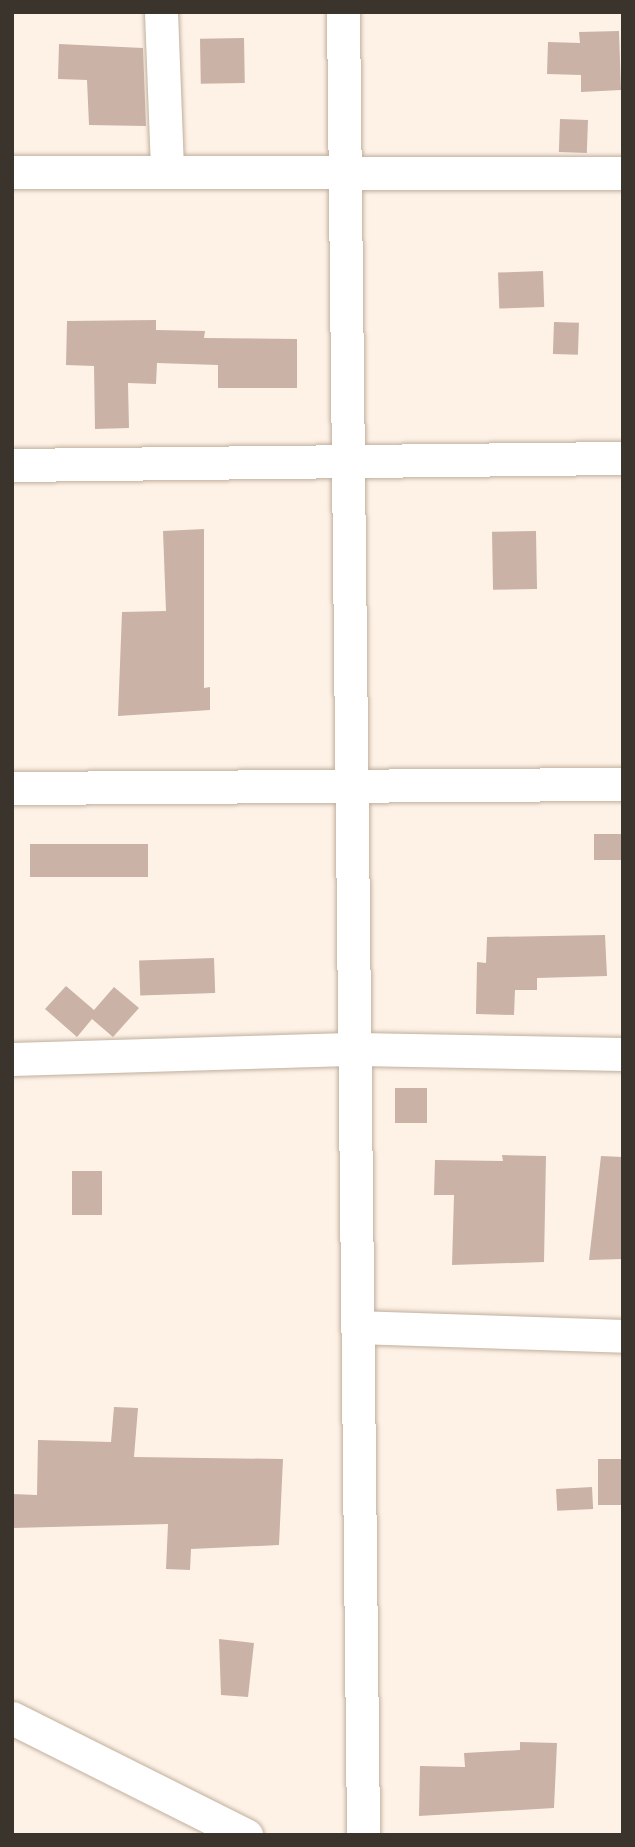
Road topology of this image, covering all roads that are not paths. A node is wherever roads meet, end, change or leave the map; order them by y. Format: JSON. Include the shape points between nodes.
{"nodes":[{"id":1,"x":161,"y":12,"type":"edge"},
{"id":2,"x":343,"y":12,"type":"edge"},
{"id":3,"x":167,"y":171,"type":"junction"},
{"id":4,"x":12,"y":172,"type":"edge"},
{"id":5,"x":350,"y":172,"type":"junction"},
{"id":6,"x":623,"y":173,"type":"edge"},
{"id":7,"x":623,"y":458,"type":"edge"},
{"id":8,"x":352,"y":464,"type":"junction"},
{"id":9,"x":12,"y":465,"type":"edge"},
{"id":10,"x":623,"y":784,"type":"edge"},
{"id":11,"x":356,"y":786,"type":"junction"},
{"id":12,"x":12,"y":788,"type":"edge"},
{"id":13,"x":357,"y":1049,"type":"junction"},
{"id":14,"x":623,"y":1054,"type":"edge"},
{"id":15,"x":12,"y":1059,"type":"edge"},
{"id":16,"x":358,"y":1327,"type":"junction"},
{"id":17,"x":623,"y":1336,"type":"edge"},
{"id":18,"x":12,"y":1718,"type":"edge"},
{"id":19,"x":246,"y":1835,"type":"edge"},
{"id":20,"x":363,"y":1835,"type":"edge"}],
"edges":[{"from":1,"to":3,"type":"street"},
{"from":2,"to":5,"type":"street"},
{"from":3,"to":4,"type":"street"},
{"from":3,"to":5,"type":"street"},
{"from":5,"to":6,"type":"street"},
{"from":5,"to":8,"type":"street"},
{"from":7,"to":8,"type":"street"},
{"from":8,"to":9,"type":"street"},
{"from":8,"to":11,"type":"street"},
{"from":10,"to":11,"type":"street"},
{"from":11,"to":12,"type":"street"},
{"from":11,"to":13,"type":"street"},
{"from":13,"to":14,"type":"street"},
{"from":13,"to":15,"type":"street"},
{"from":13,"to":16,"type":"street"},
{"from":16,"to":17,"type":"street"},
{"from":16,"to":20,"type":"street"},
{"from":18,"to":19,"type":"street"}]}
